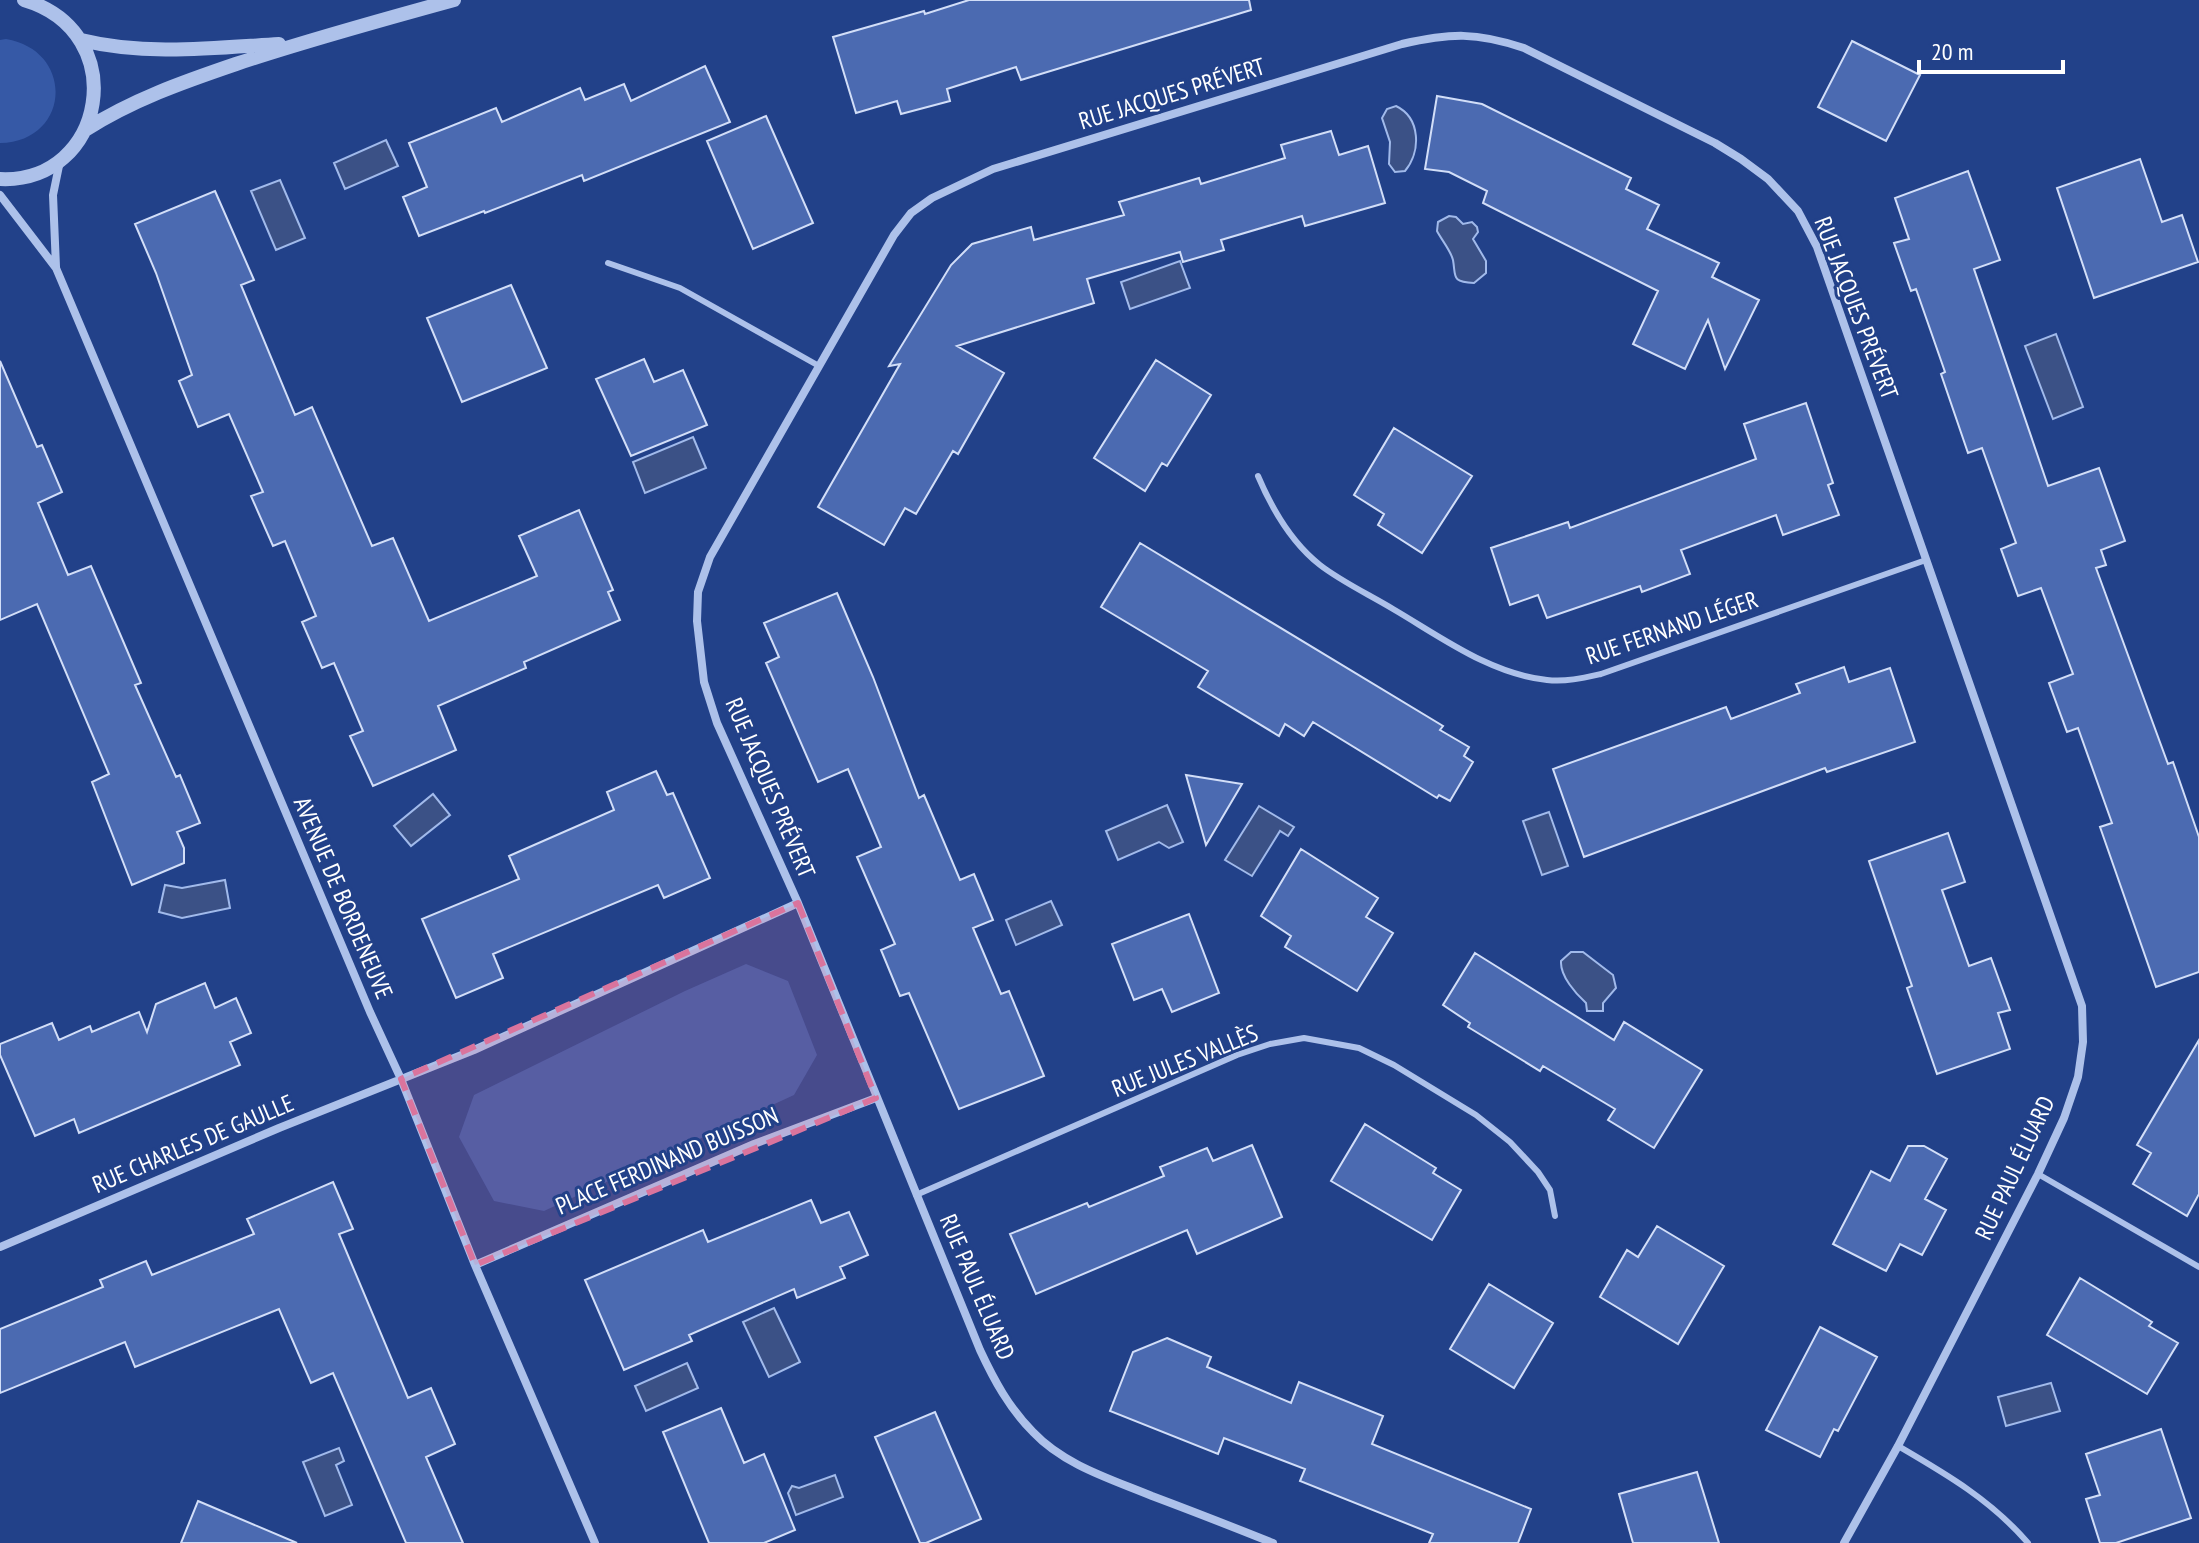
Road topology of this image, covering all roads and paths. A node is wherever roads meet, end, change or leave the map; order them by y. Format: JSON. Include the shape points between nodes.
{"nodes":[{"id":1,"x":24,"y":0,"type":"edge"},
{"id":2,"x":454,"y":0,"type":"edge"},
{"id":3,"x":81,"y":40,"type":"junction"},
{"id":4,"x":298,"y":43,"type":"junction"},
{"id":5,"x":85,"y":130,"type":"junction"},
{"id":6,"x":60,"y":159,"type":"junction"},
{"id":7,"x":0,"y":179,"type":"edge"},
{"id":8,"x":0,"y":195,"type":"edge"},
{"id":9,"x":608,"y":263,"type":"dead end"},
{"id":10,"x":56,"y":268,"type":"junction"},
{"id":11,"x":819,"y":366,"type":"junction"},
{"id":12,"x":1258,"y":476,"type":"dead end"},
{"id":13,"x":1926,"y":560,"type":"junction"},
{"id":14,"x":798,"y":903,"type":"junction"},
{"id":15,"x":401,"y":1079,"type":"junction"},
{"id":16,"x":876,"y":1098,"type":"junction"},
{"id":17,"x":2038,"y":1174,"type":"junction"},
{"id":18,"x":916,"y":1195,"type":"junction"},
{"id":19,"x":1555,"y":1216,"type":"dead end"},
{"id":20,"x":0,"y":1247,"type":"edge"},
{"id":21,"x":475,"y":1265,"type":"junction"},
{"id":22,"x":2199,"y":1267,"type":"edge"},
{"id":23,"x":1898,"y":1446,"type":"junction"},
{"id":24,"x":595,"y":1543,"type":"edge"},
{"id":25,"x":1273,"y":1543,"type":"edge"},
{"id":26,"x":1844,"y":1543,"type":"edge"},
{"id":27,"x":2028,"y":1543,"type":"edge"}],
"edges":[{"from":1,"to":3,"type":"street","via":[[56,14]]},
{"from":2,"to":4,"type":"street"},
{"from":3,"to":4,"type":"street","via":[[167,50]]},
{"from":3,"to":5,"type":"street","via":[[95,84]]},
{"from":4,"to":5,"type":"street","via":[[175,85]]},
{"from":5,"to":6,"type":"street"},
{"from":6,"to":7,"type":"street","via":[[25,177]]},
{"from":6,"to":10,"type":"street","name":"AVENUE DE BORDENEUVE","via":[[53,195]]},
{"from":8,"to":10,"type":"street","name":"AVENUE DE BORDENEUVE"},
{"from":9,"to":11,"type":"lane","via":[[680,288]]},
{"from":10,"to":15,"type":"street","name":"AVENUE DE BORDENEUVE"},
{"from":11,"to":13,"type":"street","name":"RUE JACQUES PRÉVERT","via":[[894,235],[911,213],[958,184],[1402,44],[1435,37],[1491,37],[1524,48],[1715,143],[1768,179],[1798,211],[1817,247]]},
{"from":11,"to":14,"type":"street","name":"RUE JACQUES PRÉVERT","via":[[710,557],[698,592],[704,682],[717,723]]},
{"from":12,"to":13,"type":"lane","name":"RUE FERNAND LÉGER","via":[[1270,505],[1320,565],[1472,656],[1547,680],[1601,674]]},
{"from":13,"to":17,"type":"street","name":"RUE PAUL ÉLUARD","via":[[2082,1006],[2078,1077]]},
{"from":14,"to":15,"type":"street"},
{"from":14,"to":16,"type":"street","name":"RUE PAUL ÉLUARD"},
{"from":15,"to":20,"type":"street","name":"RUE CHARLES DE GAULLE"},
{"from":15,"to":21,"type":"street","name":"AVENUE DE BORDENEUVE"},
{"from":16,"to":18,"type":"street","name":"RUE PAUL ÉLUARD"},
{"from":16,"to":21,"type":"street","name":"PLACE FERDINAND BUISSON","via":[[754,1144]]},
{"from":17,"to":22,"type":"lane"},
{"from":17,"to":23,"type":"street","name":"RUE PAUL ÉLUARD"},
{"from":18,"to":19,"type":"lane","name":"RUE JULES VALLÈS","via":[[1237,1055],[1304,1038],[1359,1048],[1476,1115],[1538,1172],[1550,1190]]},
{"from":18,"to":25,"type":"street","name":"RUE PAUL ÉLUARD","via":[[996,1384],[1035,1435],[1099,1475]]},
{"from":21,"to":24,"type":"street","name":"AVENUE DE BORDENEUVE"},
{"from":23,"to":26,"type":"street","name":"RUE PAUL ÉLUARD"},
{"from":23,"to":27,"type":"lane","via":[[1987,1501]]}]}
